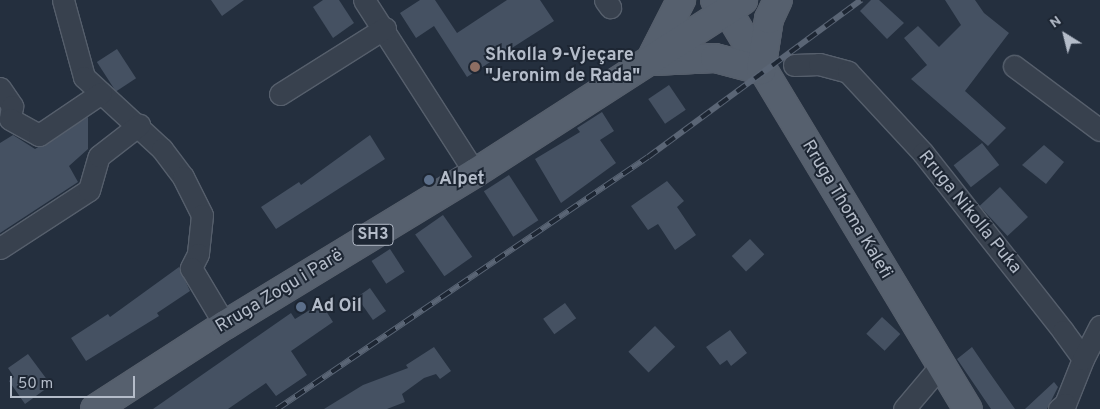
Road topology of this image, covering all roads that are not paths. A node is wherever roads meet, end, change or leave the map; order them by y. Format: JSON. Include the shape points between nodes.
{"nodes":[{"id":1,"x":63,"y":0,"type":"edge"},
{"id":2,"x":364,"y":0,"type":"edge"},
{"id":3,"x":682,"y":0,"type":"edge"},
{"id":4,"x":778,"y":0,"type":"edge"},
{"id":5,"x":728,"y":3,"type":"edge"},
{"id":6,"x":385,"y":28,"type":"junction"},
{"id":7,"x":649,"y":61,"type":"junction"},
{"id":8,"x":794,"y":65,"type":"dead end"},
{"id":9,"x":1014,"y":66,"type":"dead end"},
{"id":10,"x":761,"y":70,"type":"junction"},
{"id":11,"x":0,"y":88,"type":"edge"},
{"id":12,"x":101,"y":92,"type":"junction"},
{"id":13,"x":280,"y":94,"type":"dead end"},
{"id":14,"x":5,"y":122,"type":"edge"},
{"id":15,"x":139,"y":125,"type":"junction"},
{"id":16,"x":1100,"y":130,"type":"edge"},
{"id":17,"x":475,"y":173,"type":"junction"},
{"id":18,"x":0,"y":248,"type":"edge"},
{"id":19,"x":225,"y":325,"type":"junction"},
{"id":20,"x":1100,"y":326,"type":"edge"},
{"id":21,"x":1083,"y":359,"type":"junction"},
{"id":22,"x":941,"y":365,"type":"junction"},
{"id":23,"x":95,"y":409,"type":"edge"},
{"id":24,"x":904,"y":409,"type":"edge"},
{"id":25,"x":968,"y":409,"type":"edge"},
{"id":26,"x":1059,"y":409,"type":"edge"}],
"edges":[{"from":1,"to":12,"type":"street","via":[[84,77]]},
{"from":2,"to":6,"type":"street"},
{"from":3,"to":7,"type":"main road"},
{"from":4,"to":10,"type":"main road","via":[[769,19]]},
{"from":5,"to":7,"type":"main road","name":"Rruga Zogu i Parë","number":"SH3"},
{"from":5,"to":10,"type":"main road","name":"Rruga Thoma Kalefi"},
{"from":6,"to":13,"type":"street"},
{"from":6,"to":17,"type":"street"},
{"from":7,"to":10,"type":"main road","via":[[715,58]]},
{"from":7,"to":17,"type":"main road","name":"Rruga Zogu i Parë","number":"SH3"},
{"from":8,"to":21,"type":"street","name":"Rruga Nikolla Puka","via":[[819,64],[848,72],[922,153]]},
{"from":9,"to":16,"type":"street"},
{"from":10,"to":22,"type":"main road","name":"Rruga Thoma Kalefi"},
{"from":11,"to":14,"type":"street","via":[[12,106]]},
{"from":12,"to":14,"type":"street","via":[[39,134]]},
{"from":12,"to":15,"type":"street"},
{"from":15,"to":18,"type":"street","via":[[99,156],[89,190]]},
{"from":15,"to":19,"type":"street","via":[[183,177],[202,215],[198,254],[191,268]]},
{"from":17,"to":19,"type":"main road","name":"Rruga Zogu i Parë","number":"SH3"},
{"from":19,"to":23,"type":"main road","name":"Rruga Zogu i Parë","number":"SH3"},
{"from":20,"to":21,"type":"street"},
{"from":21,"to":26,"type":"street","via":[[1065,404]]},
{"from":22,"to":24,"type":"street"},
{"from":22,"to":25,"type":"main road","name":"Rruga Thoma Kalefi"}]}
